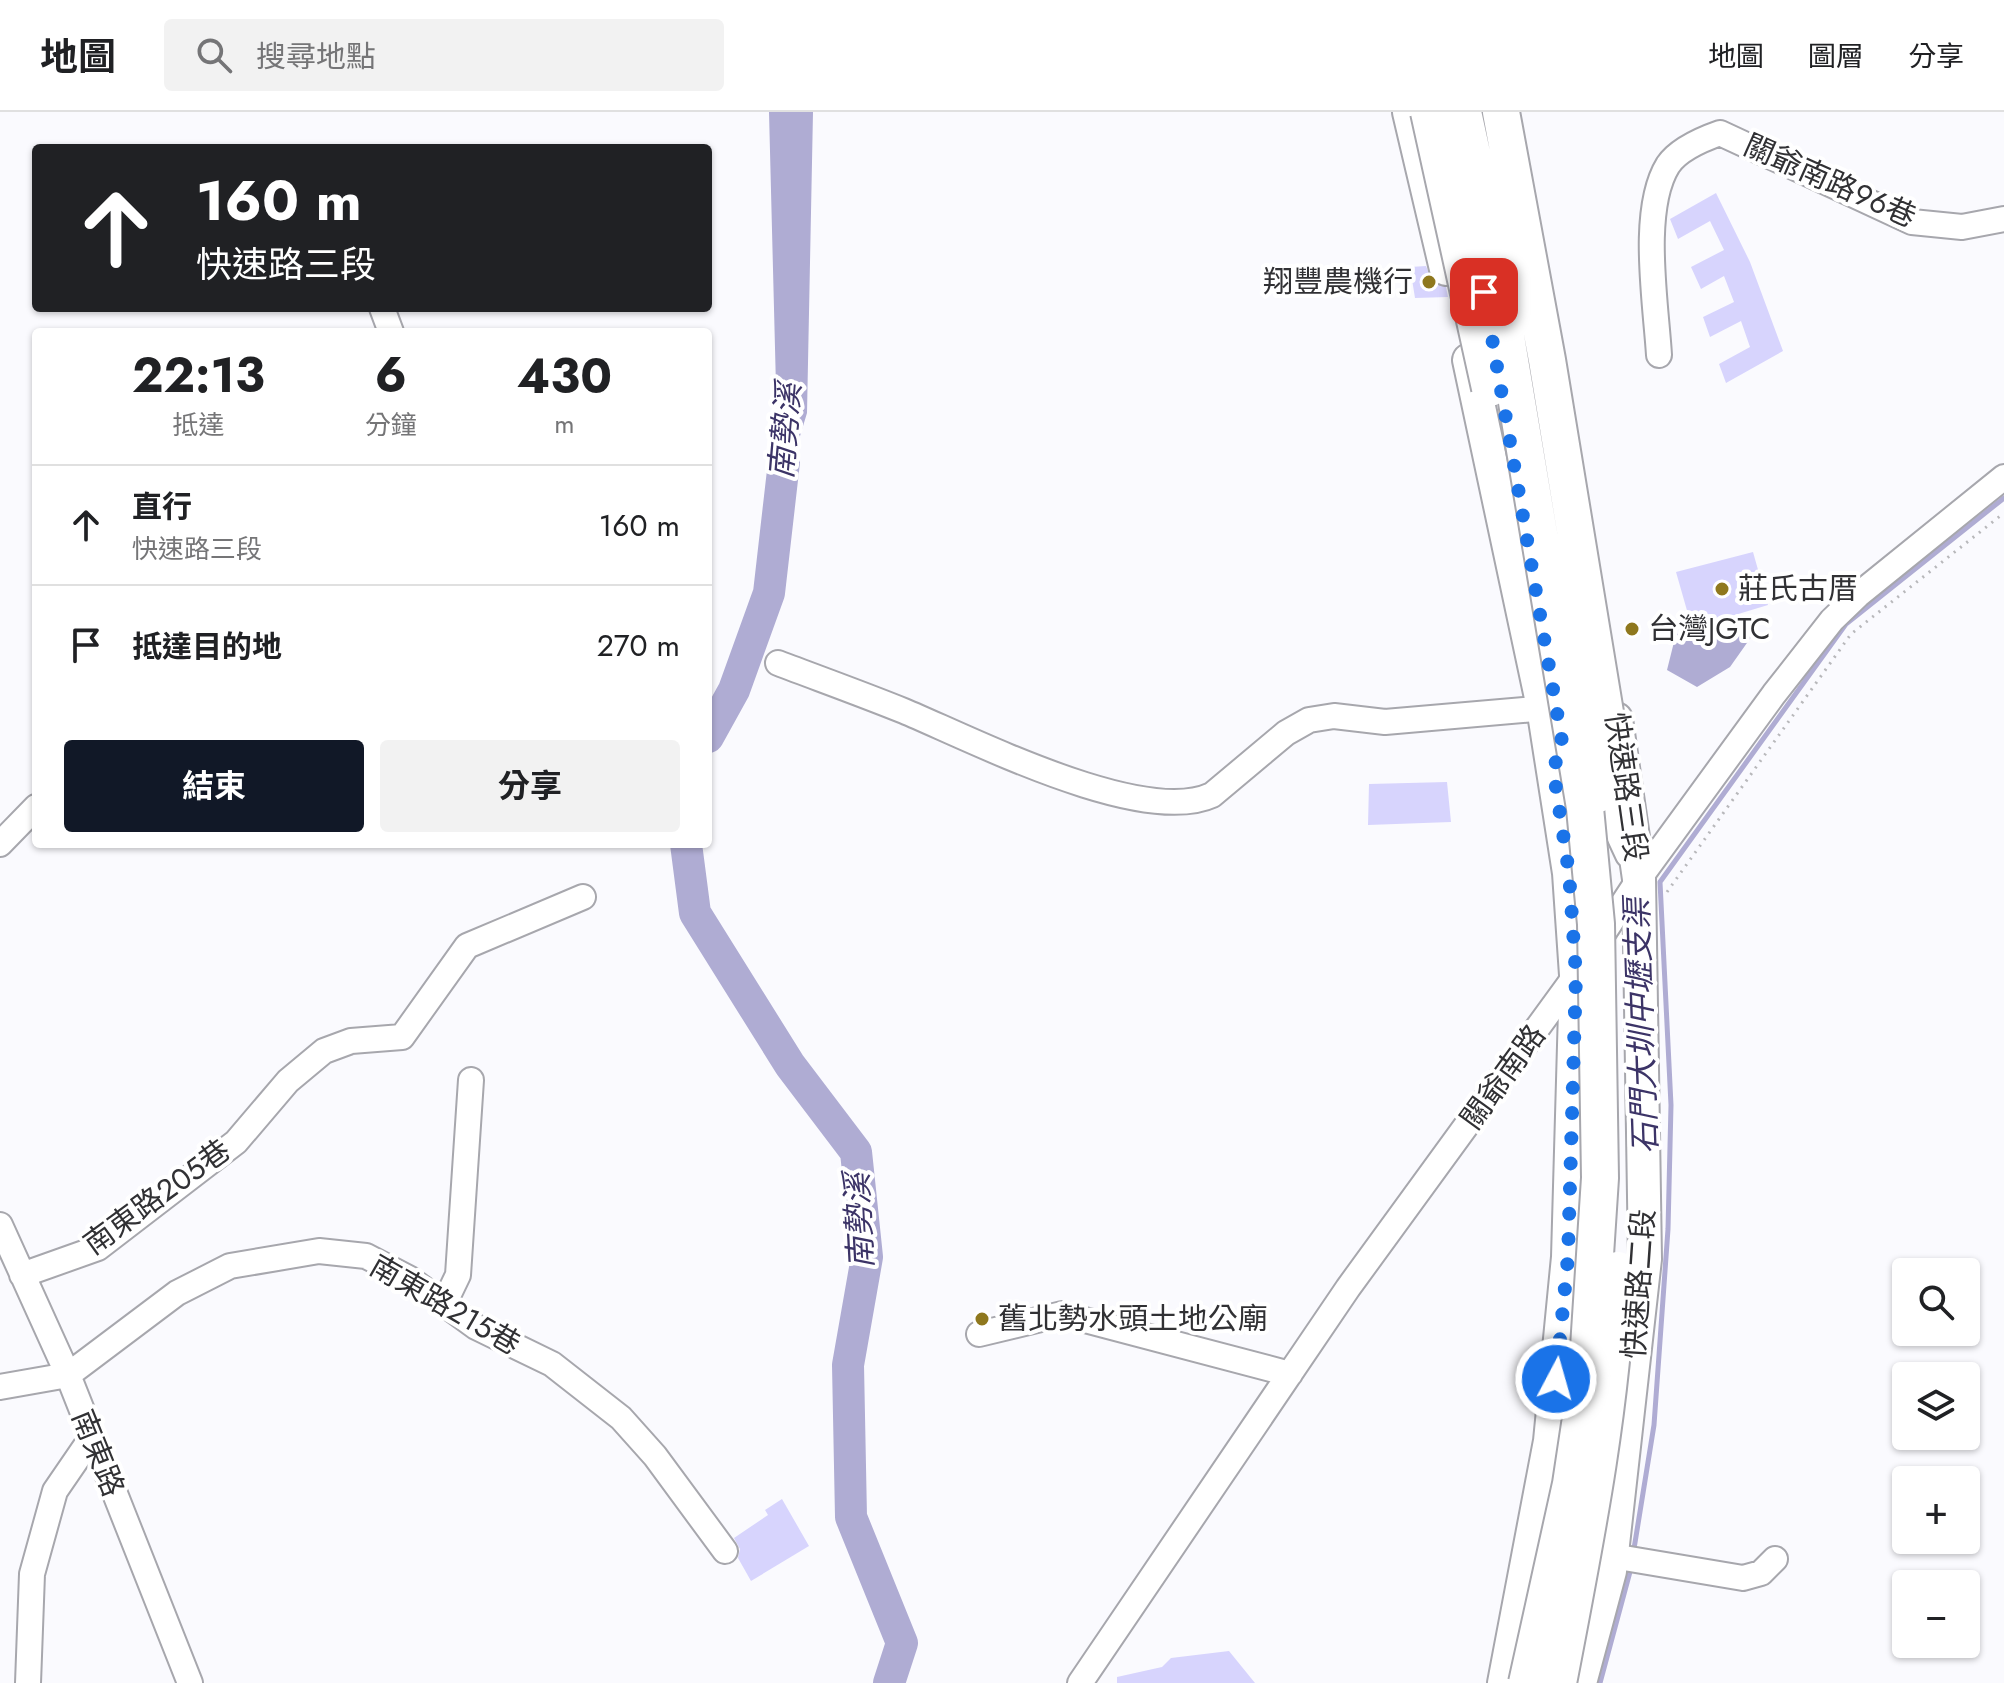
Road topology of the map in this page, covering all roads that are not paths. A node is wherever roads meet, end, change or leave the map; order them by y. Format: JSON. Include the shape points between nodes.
{"nodes":[{"id":1,"x":1409,"y":112,"type":"edge"},
{"id":2,"x":1429,"y":112,"type":"edge"},
{"id":3,"x":1446,"y":112,"type":"edge"},
{"id":4,"x":1463,"y":112,"type":"edge"},
{"id":5,"x":1477,"y":112,"type":"edge"},
{"id":6,"x":1489,"y":112,"type":"edge"},
{"id":7,"x":1501,"y":112,"type":"edge"},
{"id":8,"x":1516,"y":112,"type":"edge"},
{"id":9,"x":2004,"y":219,"type":"edge"},
{"id":10,"x":1526,"y":226,"type":"junction"},
{"id":11,"x":1476,"y":237,"type":"junction"},
{"id":12,"x":1440,"y":244,"type":"junction"},
{"id":13,"x":1659,"y":355,"type":"dead end"},
{"id":14,"x":2004,"y":477,"type":"edge"},
{"id":15,"x":778,"y":663,"type":"dead end"},
{"id":16,"x":1575,"y":706,"type":"junction"},
{"id":17,"x":1596,"y":795,"type":"junction"},
{"id":18,"x":32,"y":811,"type":"edge"},
{"id":19,"x":0,"y":844,"type":"edge"},
{"id":20,"x":1653,"y":885,"type":"junction"},
{"id":21,"x":583,"y":897,"type":"dead end"},
{"id":22,"x":1576,"y":975,"type":"junction"},
{"id":23,"x":471,"y":1080,"type":"dead end"},
{"id":24,"x":0,"y":1225,"type":"edge"},
{"id":25,"x":22,"y":1275,"type":"junction"},
{"id":26,"x":445,"y":1302,"type":"junction"},
{"id":27,"x":979,"y":1334,"type":"dead end"},
{"id":28,"x":1290,"y":1374,"type":"junction"},
{"id":29,"x":68,"y":1375,"type":"junction"},
{"id":30,"x":0,"y":1387,"type":"edge"},
{"id":31,"x":92,"y":1437,"type":"junction"},
{"id":32,"x":725,"y":1551,"type":"dead end"},
{"id":33,"x":1612,"y":1556,"type":"junction"},
{"id":34,"x":1775,"y":1559,"type":"dead end"},
{"id":35,"x":28,"y":1683,"type":"edge"},
{"id":36,"x":190,"y":1683,"type":"edge"},
{"id":37,"x":1080,"y":1683,"type":"edge"},
{"id":38,"x":1504,"y":1683,"type":"edge"},
{"id":39,"x":1527,"y":1683,"type":"edge"},
{"id":40,"x":1558,"y":1683,"type":"edge"},
{"id":41,"x":1580,"y":1683,"type":"edge"}],
"edges":[{"from":1,"to":12,"type":"main road","name":"快速路三段"},
{"from":2,"to":16,"type":"highway","bridge":true,"via":[[1521,553]]},
{"from":3,"to":11,"type":"street","name":"快速路三段"},
{"from":4,"to":16,"type":"highway","bridge":true},
{"from":5,"to":17,"type":"highway"},
{"from":6,"to":10,"type":"street","name":"快速路三段"},
{"from":7,"to":17,"type":"highway","bridge":true,"via":[[1609,737]]},
{"from":8,"to":10,"type":"main road","name":"快速路三段"},
{"from":9,"to":13,"type":"street","name":"關爺南路96巷","via":[[1962,227],[1912,222],[1720,133],[1701,140],[1668,164],[1651,219]]},
{"from":10,"to":11,"type":"street"},
{"from":10,"to":16,"type":"main road","name":"快速路三段"},
{"from":11,"to":12,"type":"street"},
{"from":11,"to":16,"type":"street","name":"快速路三段"},
{"from":12,"to":16,"type":"main road","name":"快速路三段","via":[[1472,370]]},
{"from":14,"to":20,"type":"street","name":"關爺南路","via":[[1832,620]]},
{"from":15,"to":16,"type":"street","via":[[1038,766],[1111,793],[1147,800],[1198,801],[1212,795],[1309,720],[1334,716],[1385,722]]},
{"from":16,"to":20,"type":"main road","name":"快速路三段"},
{"from":16,"to":22,"type":"main road","name":"快速路三段","via":[[1553,768],[1569,873]]},
{"from":16,"to":39,"type":"highway","bridge":true,"via":[[1596,924],[1600,1178],[1587,1378],[1571,1484]]},
{"from":17,"to":40,"type":"highway","bridge":true,"via":[[1623,1064],[1614,1365],[1598,1480]]},
{"from":18,"to":19,"type":"street"},
{"from":20,"to":22,"type":"street","name":"關爺南路"},
{"from":20,"to":33,"type":"main road","name":"快速路二段","via":[[1645,1259]]},
{"from":21,"to":25,"type":"street","name":"南東路205巷","via":[[467,946],[402,1037],[351,1041],[324,1051],[288,1081],[236,1142],[98,1248]]},
{"from":22,"to":28,"type":"street","name":"關爺南路"},
{"from":22,"to":38,"type":"main road","via":[[1568,1257],[1550,1441]]},
{"from":23,"to":26,"type":"street","via":[[458,1275]]},
{"from":24,"to":25,"type":"street","name":"南東路"},
{"from":25,"to":29,"type":"street","name":"南東路"},
{"from":26,"to":29,"type":"street","name":"南東路215巷","via":[[366,1256],[319,1251],[230,1266],[177,1293]]},
{"from":26,"to":32,"type":"street","name":"南東路215巷","via":[[476,1327],[552,1364],[621,1418]]},
{"from":27,"to":28,"type":"street","via":[[1062,1314]]},
{"from":28,"to":37,"type":"street","name":"關爺南路"},
{"from":29,"to":30,"type":"street"},
{"from":29,"to":31,"type":"street","name":"南東路"},
{"from":31,"to":35,"type":"street","via":[[55,1491],[32,1574]]},
{"from":31,"to":36,"type":"street","name":"南東路"},
{"from":33,"to":34,"type":"street","via":[[1743,1578],[1761,1573]]},
{"from":33,"to":41,"type":"main road","name":"快速路二段"}]}
